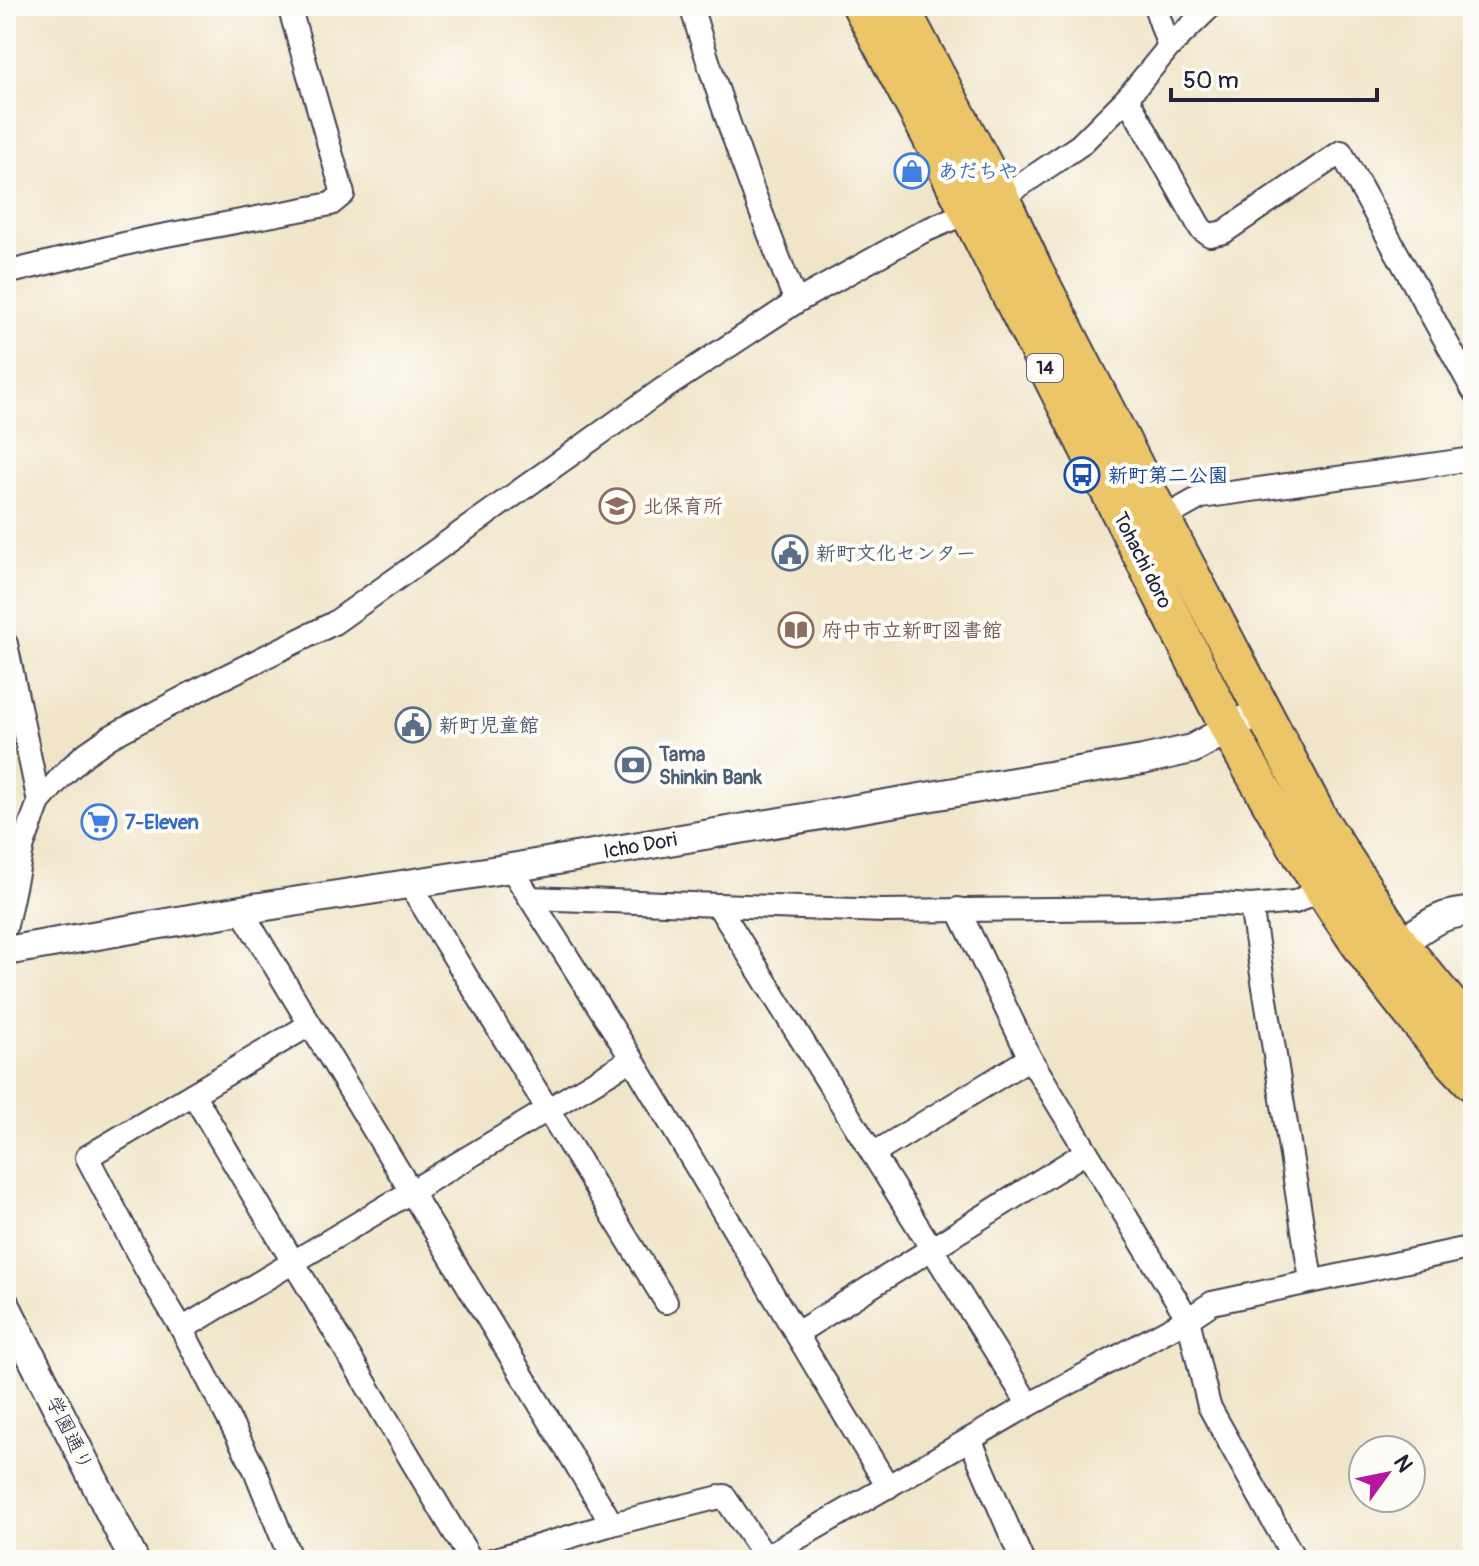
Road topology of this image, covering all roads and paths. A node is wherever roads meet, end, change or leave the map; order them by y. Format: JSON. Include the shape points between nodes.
{"nodes":[{"id":1,"x":289,"y":6,"type":"edge"},
{"id":2,"x":691,"y":6,"type":"edge"},
{"id":3,"x":861,"y":6,"type":"edge"},
{"id":4,"x":900,"y":6,"type":"edge"},
{"id":5,"x":1155,"y":6,"type":"edge"},
{"id":6,"x":1211,"y":6,"type":"edge"},
{"id":7,"x":1169,"y":47,"type":"junction"},
{"id":8,"x":1127,"y":98,"type":"junction"},
{"id":9,"x":1001,"y":198,"type":"junction"},
{"id":10,"x":969,"y":213,"type":"junction"},
{"id":11,"x":6,"y":273,"type":"edge"},
{"id":12,"x":796,"y":302,"type":"junction"},
{"id":13,"x":1473,"y":390,"type":"edge"},
{"id":14,"x":1473,"y":459,"type":"edge"},
{"id":15,"x":1162,"y":519,"type":"junction"},
{"id":16,"x":6,"y":644,"type":"edge"},
{"id":17,"x":1264,"y":709,"type":"junction"},
{"id":18,"x":1229,"y":729,"type":"junction"},
{"id":19,"x":39,"y":802,"type":"junction"},
{"id":20,"x":511,"y":868,"type":"junction"},
{"id":21,"x":410,"y":885,"type":"junction"},
{"id":22,"x":1321,"y":889,"type":"junction"},
{"id":23,"x":530,"y":898,"type":"junction"},
{"id":24,"x":1251,"y":906,"type":"junction"},
{"id":25,"x":719,"y":907,"type":"junction"},
{"id":26,"x":958,"y":909,"type":"junction"},
{"id":27,"x":241,"y":910,"type":"junction"},
{"id":28,"x":1473,"y":912,"type":"edge"},
{"id":29,"x":6,"y":925,"type":"edge"},
{"id":30,"x":1400,"y":944,"type":"junction"},
{"id":31,"x":6,"y":951,"type":"edge"},
{"id":32,"x":309,"y":1025,"type":"junction"},
{"id":33,"x":1473,"y":1032,"type":"edge"},
{"id":34,"x":1030,"y":1058,"type":"junction"},
{"id":35,"x":632,"y":1059,"type":"junction"},
{"id":36,"x":1473,"y":1083,"type":"edge"},
{"id":37,"x":193,"y":1094,"type":"junction"},
{"id":38,"x":549,"y":1109,"type":"junction"},
{"id":39,"x":1086,"y":1152,"type":"junction"},
{"id":40,"x":873,"y":1154,"type":"junction"},
{"id":41,"x":410,"y":1193,"type":"junction"},
{"id":42,"x":1473,"y":1247,"type":"edge"},
{"id":43,"x":933,"y":1250,"type":"junction"},
{"id":44,"x":294,"y":1263,"type":"junction"},
{"id":45,"x":1311,"y":1280,"type":"junction"},
{"id":46,"x":666,"y":1302,"type":"dead end"},
{"id":47,"x":6,"y":1306,"type":"edge"},
{"id":48,"x":1188,"y":1319,"type":"junction"},
{"id":49,"x":182,"y":1329,"type":"junction"},
{"id":50,"x":797,"y":1333,"type":"junction"},
{"id":51,"x":1029,"y":1405,"type":"junction"},
{"id":52,"x":970,"y":1439,"type":"junction"},
{"id":53,"x":888,"y":1487,"type":"junction"},
{"id":54,"x":612,"y":1524,"type":"junction"},
{"id":55,"x":794,"y":1552,"type":"edge"},
{"id":56,"x":762,"y":1558,"type":"edge"},
{"id":57,"x":134,"y":1560,"type":"edge"},
{"id":58,"x":291,"y":1560,"type":"edge"},
{"id":59,"x":471,"y":1560,"type":"edge"},
{"id":60,"x":492,"y":1560,"type":"edge"},
{"id":61,"x":1022,"y":1560,"type":"edge"},
{"id":62,"x":1295,"y":1560,"type":"edge"}],
"edges":[{"from":1,"to":11,"type":"street","via":[[343,194],[331,204],[145,239]]},
{"from":2,"to":12,"type":"street","via":[[755,201]]},
{"from":3,"to":10,"type":"main road","name":"Tohachi doro","number":"14"},
{"from":4,"to":9,"type":"main road","name":"Tohachi doro","number":"14"},
{"from":5,"to":7,"type":"street"},
{"from":6,"to":7,"type":"street"},
{"from":7,"to":8,"type":"street"},
{"from":8,"to":9,"type":"street","via":[[1080,145]]},
{"from":8,"to":13,"type":"street","via":[[1201,229],[1210,235],[1224,232],[1341,152]]},
{"from":9,"to":10,"type":"street"},
{"from":9,"to":15,"type":"main road","name":"Tohachi doro","number":"14"},
{"from":10,"to":12,"type":"street","via":[[922,232]]},
{"from":10,"to":18,"type":"main road","name":"Tohachi doro","number":"14"},
{"from":12,"to":19,"type":"street","via":[[660,391],[334,623],[110,737],[84,755]]},
{"from":14,"to":15,"type":"street","via":[[1201,497]]},
{"from":15,"to":17,"type":"main road","name":"Tohachi doro","number":"14"},
{"from":16,"to":19,"type":"street"},
{"from":17,"to":18,"type":"street","name":"Icho Dori"},
{"from":17,"to":30,"type":"main road","name":"Tohachi doro","number":"14","via":[[1321,822]]},
{"from":18,"to":20,"type":"street","name":"Icho Dori","via":[[1192,749],[1143,760]]},
{"from":18,"to":22,"type":"main road","name":"Tohachi doro","number":"14"},
{"from":19,"to":29,"type":"street","via":[[23,845]]},
{"from":20,"to":21,"type":"street","name":"Icho Dori"},
{"from":20,"to":23,"type":"street"},
{"from":21,"to":27,"type":"street","name":"Icho Dori"},
{"from":21,"to":38,"type":"street"},
{"from":22,"to":24,"type":"street","via":[[1295,902]]},
{"from":22,"to":36,"type":"main road","name":"Tohachi doro","number":"14","via":[[1409,1013]]},
{"from":23,"to":25,"type":"street"},
{"from":23,"to":35,"type":"street"},
{"from":24,"to":26,"type":"street"},
{"from":24,"to":45,"type":"street"},
{"from":25,"to":26,"type":"street"},
{"from":25,"to":40,"type":"street"},
{"from":26,"to":34,"type":"street"},
{"from":27,"to":31,"type":"street","name":"Icho Dori"},
{"from":27,"to":32,"type":"street"},
{"from":28,"to":30,"type":"street","via":[[1453,912]]},
{"from":30,"to":33,"type":"main road","name":"Tohachi doro","number":"14"},
{"from":32,"to":37,"type":"street"},
{"from":32,"to":41,"type":"street"},
{"from":34,"to":39,"type":"street"},
{"from":34,"to":40,"type":"street"},
{"from":35,"to":38,"type":"street"},
{"from":35,"to":50,"type":"street"},
{"from":37,"to":44,"type":"street"},
{"from":37,"to":49,"type":"street","via":[[87,1157]]},
{"from":38,"to":41,"type":"street"},
{"from":38,"to":46,"type":"street"},
{"from":39,"to":43,"type":"street"},
{"from":39,"to":48,"type":"street"},
{"from":40,"to":43,"type":"street"},
{"from":41,"to":44,"type":"street"},
{"from":41,"to":54,"type":"street"},
{"from":42,"to":45,"type":"street"},
{"from":43,"to":50,"type":"street"},
{"from":43,"to":51,"type":"street"},
{"from":44,"to":49,"type":"street"},
{"from":44,"to":59,"type":"street"},
{"from":45,"to":48,"type":"street","via":[[1212,1303]]},
{"from":47,"to":57,"type":"street","name":"学園通り"},
{"from":48,"to":51,"type":"street"},
{"from":48,"to":62,"type":"street","via":[[1209,1406]]},
{"from":49,"to":58,"type":"street","via":[[255,1470]]},
{"from":50,"to":53,"type":"street"},
{"from":51,"to":52,"type":"street"},
{"from":52,"to":53,"type":"street"},
{"from":52,"to":61,"type":"street"},
{"from":53,"to":55,"type":"street"},
{"from":54,"to":56,"type":"street","via":[[724,1496]]},
{"from":54,"to":60,"type":"street"},
{"from":55,"to":56,"type":"street"}]}
